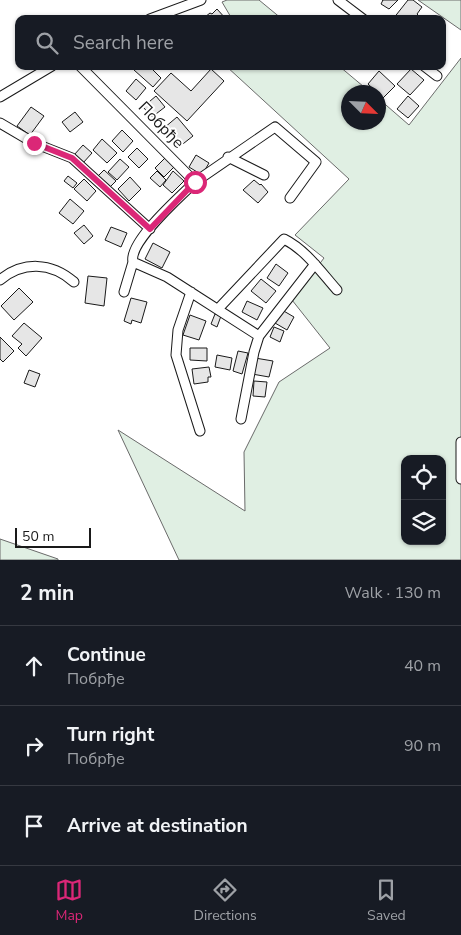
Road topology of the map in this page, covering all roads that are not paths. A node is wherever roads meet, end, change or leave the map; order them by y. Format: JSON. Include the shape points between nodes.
{"nodes":[{"id":1,"x":201,"y":0,"type":"edge"},
{"id":2,"x":338,"y":0,"type":"edge"},
{"id":3,"x":161,"y":15,"type":"edge"},
{"id":4,"x":358,"y":15,"type":"edge"},
{"id":5,"x":45,"y":70,"type":"edge"},
{"id":6,"x":84,"y":70,"type":"edge"},
{"id":7,"x":429,"y":70,"type":"edge"},
{"id":8,"x":437,"y":76,"type":"dead end"},
{"id":9,"x":0,"y":97,"type":"edge"},
{"id":10,"x":0,"y":123,"type":"edge"},
{"id":11,"x":228,"y":158,"type":"junction"},
{"id":12,"x":264,"y":175,"type":"dead end"},
{"id":13,"x":195,"y":182,"type":"junction"},
{"id":14,"x":290,"y":198,"type":"dead end"},
{"id":15,"x":150,"y":229,"type":"junction"},
{"id":16,"x":133,"y":262,"type":"junction"},
{"id":17,"x":315,"y":264,"type":"junction"},
{"id":18,"x":0,"y":280,"type":"edge"},
{"id":19,"x":74,"y":282,"type":"dead end"},
{"id":20,"x":337,"y":290,"type":"dead end"},
{"id":21,"x":124,"y":292,"type":"dead end"},
{"id":22,"x":191,"y":292,"type":"junction"},
{"id":23,"x":218,"y":309,"type":"junction"},
{"id":24,"x":259,"y":336,"type":"junction"},
{"id":25,"x":241,"y":419,"type":"dead end"},
{"id":26,"x":200,"y":431,"type":"dead end"},
{"id":27,"x":461,"y":442,"type":"edge"},
{"id":28,"x":461,"y":479,"type":"edge"}],
"edges":[{"from":1,"to":3,"type":"street"},
{"from":2,"to":4,"type":"street"},
{"from":5,"to":9,"type":"street"},
{"from":6,"to":13,"type":"street","name":"Побрђе"},
{"from":7,"to":8,"type":"street"},
{"from":10,"to":15,"type":"street","via":[[34,143],[72,158]]},
{"from":11,"to":12,"type":"street"},
{"from":11,"to":13,"type":"street"},
{"from":11,"to":14,"type":"street","via":[[275,127],[316,162]]},
{"from":13,"to":15,"type":"street"},
{"from":15,"to":16,"type":"street","via":[[131,255]]},
{"from":16,"to":21,"type":"street"},
{"from":16,"to":22,"type":"street"},
{"from":17,"to":20,"type":"street"},
{"from":17,"to":23,"type":"street","via":[[284,239]]},
{"from":17,"to":24,"type":"street"},
{"from":18,"to":19,"type":"street","via":[[17,269],[35,265],[65,274]]},
{"from":22,"to":23,"type":"street"},
{"from":22,"to":26,"type":"street","via":[[178,330],[176,355]]},
{"from":23,"to":24,"type":"street"},
{"from":24,"to":25,"type":"street"},
{"from":27,"to":28,"type":"street"}]}
